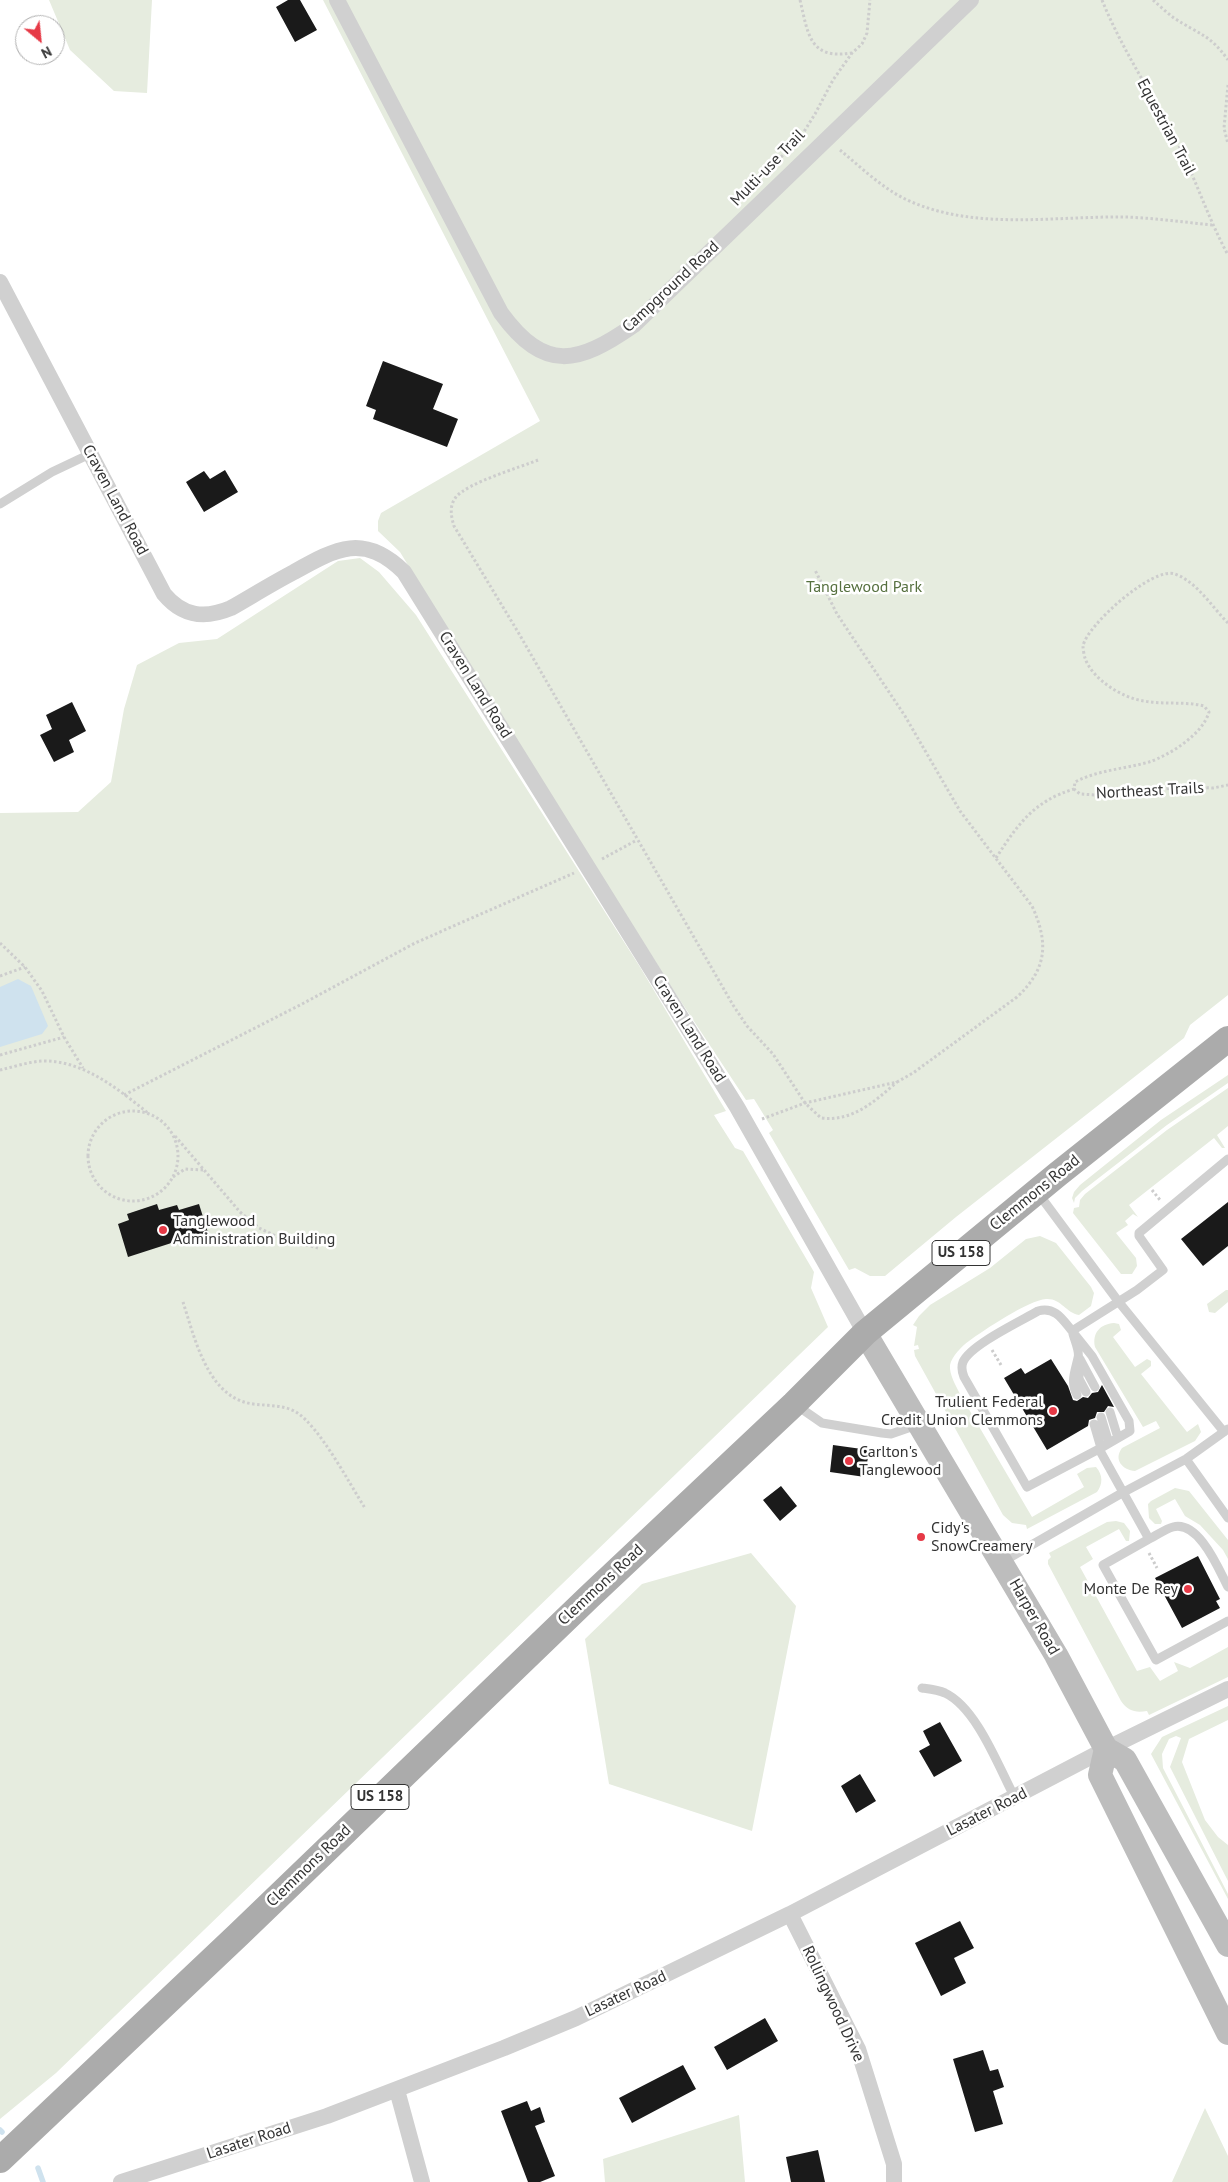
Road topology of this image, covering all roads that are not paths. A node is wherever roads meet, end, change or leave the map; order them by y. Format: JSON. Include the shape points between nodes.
{"nodes":[{"id":1,"x":338,"y":0,"type":"edge"},
{"id":2,"x":971,"y":0,"type":"edge"},
{"id":3,"x":0,"y":282,"type":"edge"},
{"id":4,"x":90,"y":454,"type":"junction"},
{"id":5,"x":0,"y":504,"type":"edge"},
{"id":6,"x":1228,"y":1039,"type":"edge"},
{"id":7,"x":1228,"y":1159,"type":"edge"},
{"id":8,"x":1036,"y":1191,"type":"junction"},
{"id":9,"x":1118,"y":1300,"type":"junction"},
{"id":10,"x":1072,"y":1331,"type":"junction"},
{"id":11,"x":865,"y":1333,"type":"junction"},
{"id":12,"x":1079,"y":1357,"type":"junction"},
{"id":13,"x":1095,"y":1387,"type":"dead end"},
{"id":14,"x":1082,"y":1394,"type":"dead end"},
{"id":15,"x":794,"y":1404,"type":"junction"},
{"id":16,"x":1110,"y":1412,"type":"dead end"},
{"id":17,"x":1101,"y":1417,"type":"dead end"},
{"id":18,"x":1094,"y":1424,"type":"dead end"},
{"id":19,"x":920,"y":1425,"type":"junction"},
{"id":20,"x":1226,"y":1430,"type":"edge"},
{"id":21,"x":1118,"y":1438,"type":"junction"},
{"id":22,"x":1103,"y":1447,"type":"junction"},
{"id":23,"x":1186,"y":1459,"type":"junction"},
{"id":24,"x":1122,"y":1493,"type":"junction"},
{"id":25,"x":1228,"y":1518,"type":"edge"},
{"id":26,"x":1149,"y":1539,"type":"junction"},
{"id":27,"x":1002,"y":1562,"type":"junction"},
{"id":28,"x":1228,"y":1587,"type":"edge"},
{"id":29,"x":1228,"y":1621,"type":"edge"},
{"id":30,"x":922,"y":1688,"type":"dead end"},
{"id":31,"x":1228,"y":1689,"type":"edge"},
{"id":32,"x":1106,"y":1749,"type":"junction"},
{"id":33,"x":1015,"y":1798,"type":"junction"},
{"id":34,"x":790,"y":1914,"type":"junction"},
{"id":35,"x":1228,"y":1945,"type":"edge"},
{"id":36,"x":1228,"y":2033,"type":"edge"},
{"id":37,"x":397,"y":2090,"type":"junction"},
{"id":38,"x":0,"y":2160,"type":"edge"},
{"id":39,"x":121,"y":2182,"type":"edge"},
{"id":40,"x":422,"y":2182,"type":"edge"},
{"id":41,"x":894,"y":2182,"type":"edge"}],
"edges":[{"from":1,"to":2,"type":"street","name":"Campground Road","via":[[501,313],[530,346],[548,354],[568,357],[586,354],[634,325]]},
{"from":3,"to":4,"type":"street","name":"Craven Land Road"},
{"from":4,"to":5,"type":"lane","via":[[52,472]]},
{"from":4,"to":11,"type":"street","name":"Craven Land Road","via":[[164,594],[183,610],[199,615],[216,614],[336,550],[361,548],[378,553],[404,572],[748,1125]]},
{"from":6,"to":8,"type":"main road","name":"Clemmons Road","number":"US 158"},
{"from":7,"to":9,"type":"lane","via":[[1141,1230],[1139,1236],[1163,1270]]},
{"from":8,"to":9,"type":"lane"},
{"from":8,"to":11,"type":"main road","name":"Clemmons Road","number":"US 158"},
{"from":9,"to":10,"type":"lane"},
{"from":9,"to":20,"type":"lane"},
{"from":10,"to":12,"type":"lane"},
{"from":10,"to":21,"type":"lane","via":[[1092,1356],[1129,1421],[1130,1432]]},
{"from":10,"to":22,"type":"lane","via":[[1055,1312],[1038,1311],[980,1345],[967,1356],[962,1370],[1027,1487]]},
{"from":11,"to":15,"type":"main road","name":"Clemmons Road","number":"US 158"},
{"from":11,"to":19,"type":"main road","name":"Harper Road"},
{"from":12,"to":13,"type":"lane"},
{"from":12,"to":14,"type":"lane","via":[[1074,1367],[1073,1384]]},
{"from":15,"to":19,"type":"lane","via":[[822,1423],[882,1433],[891,1434]]},
{"from":15,"to":38,"type":"main road","name":"Clemmons Road","number":"US 158"},
{"from":16,"to":21,"type":"lane"},
{"from":17,"to":22,"type":"lane"},
{"from":18,"to":22,"type":"lane"},
{"from":19,"to":27,"type":"main road","name":"Harper Road"},
{"from":20,"to":23,"type":"lane"},
{"from":21,"to":22,"type":"lane"},
{"from":22,"to":24,"type":"lane"},
{"from":23,"to":24,"type":"lane"},
{"from":23,"to":25,"type":"lane"},
{"from":24,"to":26,"type":"lane"},
{"from":24,"to":27,"type":"lane"},
{"from":26,"to":28,"type":"lane","via":[[1174,1526],[1187,1528],[1200,1538]]},
{"from":26,"to":29,"type":"lane","via":[[1103,1565],[1156,1660]]},
{"from":27,"to":32,"type":"main road","name":"Harper Road"},
{"from":30,"to":33,"type":"lane","via":[[945,1693],[964,1709],[978,1727]]},
{"from":31,"to":32,"type":"street","name":"Lasater Road"},
{"from":32,"to":33,"type":"street","name":"Lasater Road"},
{"from":32,"to":35,"type":"main road","name":"Harper Road","via":[[1125,1760]]},
{"from":32,"to":36,"type":"main road","via":[[1100,1775]]},
{"from":33,"to":34,"type":"street","name":"Lasater Road"},
{"from":34,"to":37,"type":"street","name":"Lasater Road","via":[[576,2018]]},
{"from":34,"to":41,"type":"street","name":"Rollingwood Drive","via":[[858,2049],[894,2164]]},
{"from":37,"to":39,"type":"street","name":"Lasater Road","via":[[327,2116]]},
{"from":37,"to":40,"type":"street"}]}
